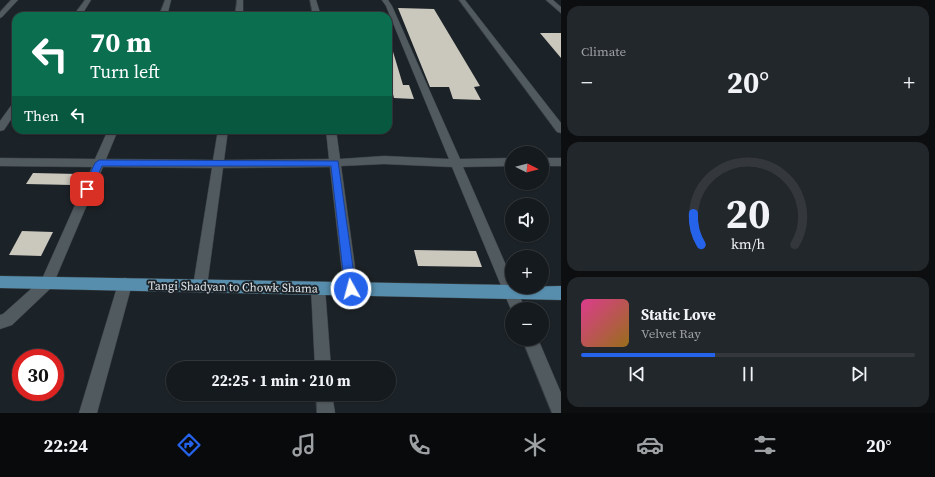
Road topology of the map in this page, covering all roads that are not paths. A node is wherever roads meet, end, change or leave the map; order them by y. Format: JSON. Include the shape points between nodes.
{"nodes":[{"id":1,"x":15,"y":0,"type":"edge"},
{"id":2,"x":88,"y":0,"type":"edge"},
{"id":3,"x":168,"y":0,"type":"edge"},
{"id":4,"x":240,"y":0,"type":"edge"},
{"id":5,"x":313,"y":0,"type":"edge"},
{"id":6,"x":385,"y":0,"type":"edge"},
{"id":7,"x":462,"y":0,"type":"edge"},
{"id":8,"x":549,"y":0,"type":"edge"},
{"id":9,"x":561,"y":11,"type":"edge"},
{"id":10,"x":80,"y":12,"type":"edge"},
{"id":11,"x":164,"y":12,"type":"edge"},
{"id":12,"x":239,"y":12,"type":"edge"},
{"id":13,"x":316,"y":12,"type":"edge"},
{"id":14,"x":391,"y":12,"type":"edge"},
{"id":15,"x":392,"y":13,"type":"edge"},
{"id":16,"x":0,"y":16,"type":"edge"},
{"id":17,"x":12,"y":111,"type":"edge"},
{"id":18,"x":0,"y":128,"type":"edge"},
{"id":19,"x":561,"y":130,"type":"edge"},
{"id":20,"x":111,"y":134,"type":"edge"},
{"id":21,"x":222,"y":134,"type":"edge"},
{"id":22,"x":331,"y":134,"type":"edge"},
{"id":23,"x":0,"y":162,"type":"edge"},
{"id":24,"x":505,"y":162,"type":"edge"},
{"id":25,"x":549,"y":162,"type":"edge"},
{"id":26,"x":561,"y":162,"type":"edge"},
{"id":27,"x":99,"y":163,"type":"junction"},
{"id":28,"x":335,"y":163,"type":"junction"},
{"id":29,"x":456,"y":163,"type":"junction"},
{"id":30,"x":218,"y":164,"type":"junction"},
{"id":31,"x":505,"y":278,"type":"edge"},
{"id":32,"x":0,"y":282,"type":"edge"},
{"id":33,"x":47,"y":283,"type":"junction"},
{"id":34,"x":125,"y":284,"type":"junction"},
{"id":35,"x":200,"y":286,"type":"junction"},
{"id":36,"x":318,"y":288,"type":"junction"},
{"id":37,"x":351,"y":289,"type":"junction"},
{"id":38,"x":505,"y":292,"type":"edge"},
{"id":39,"x":549,"y":293,"type":"edge"},
{"id":40,"x":561,"y":293,"type":"edge"},
{"id":41,"x":0,"y":322,"type":"edge"},
{"id":42,"x":533,"y":346,"type":"edge"},
{"id":43,"x":323,"y":361,"type":"edge"},
{"id":44,"x":325,"y":401,"type":"edge"},
{"id":45,"x":88,"y":413,"type":"edge"},
{"id":46,"x":326,"y":413,"type":"edge"},
{"id":47,"x":561,"y":413,"type":"edge"}],
"edges":[{"from":1,"to":16,"type":"street"},
{"from":2,"to":10,"type":"street"},
{"from":3,"to":11,"type":"street"},
{"from":4,"to":12,"type":"street"},
{"from":5,"to":13,"type":"street"},
{"from":6,"to":14,"type":"street"},
{"from":7,"to":19,"type":"street"},
{"from":8,"to":9,"type":"street"},
{"from":15,"to":29,"type":"street"},
{"from":17,"to":18,"type":"street"},
{"from":20,"to":27,"type":"street"},
{"from":21,"to":30,"type":"street"},
{"from":22,"to":28,"type":"street"},
{"from":23,"to":27,"type":"street"},
{"from":24,"to":29,"type":"street"},
{"from":25,"to":26,"type":"street"},
{"from":27,"to":30,"type":"street"},
{"from":27,"to":33,"type":"street"},
{"from":28,"to":29,"type":"street","via":[[384,160]]},
{"from":28,"to":30,"type":"street"},
{"from":28,"to":37,"type":"street"},
{"from":29,"to":31,"type":"street"},
{"from":30,"to":35,"type":"street"},
{"from":32,"to":33,"type":"main road","name":"Tangi Shadyan to Chowk Shama"},
{"from":33,"to":34,"type":"main road","name":"Tangi Shadyan to Chowk Shama"},
{"from":33,"to":41,"type":"street","via":[[7,320]]},
{"from":34,"to":35,"type":"main road","name":"Tangi Shadyan to Chowk Shama"},
{"from":34,"to":45,"type":"street"},
{"from":35,"to":36,"type":"main road","name":"Tangi Shadyan to Chowk Shama"},
{"from":36,"to":37,"type":"main road","name":"Tangi Shadyan to Chowk Shama"},
{"from":36,"to":43,"type":"street"},
{"from":37,"to":38,"type":"main road","name":"Tangi Shadyan to Chowk Shama"},
{"from":39,"to":40,"type":"main road","name":"Tangi Shadyan to Chowk Shama"},
{"from":42,"to":47,"type":"street"},
{"from":44,"to":46,"type":"street"}]}
